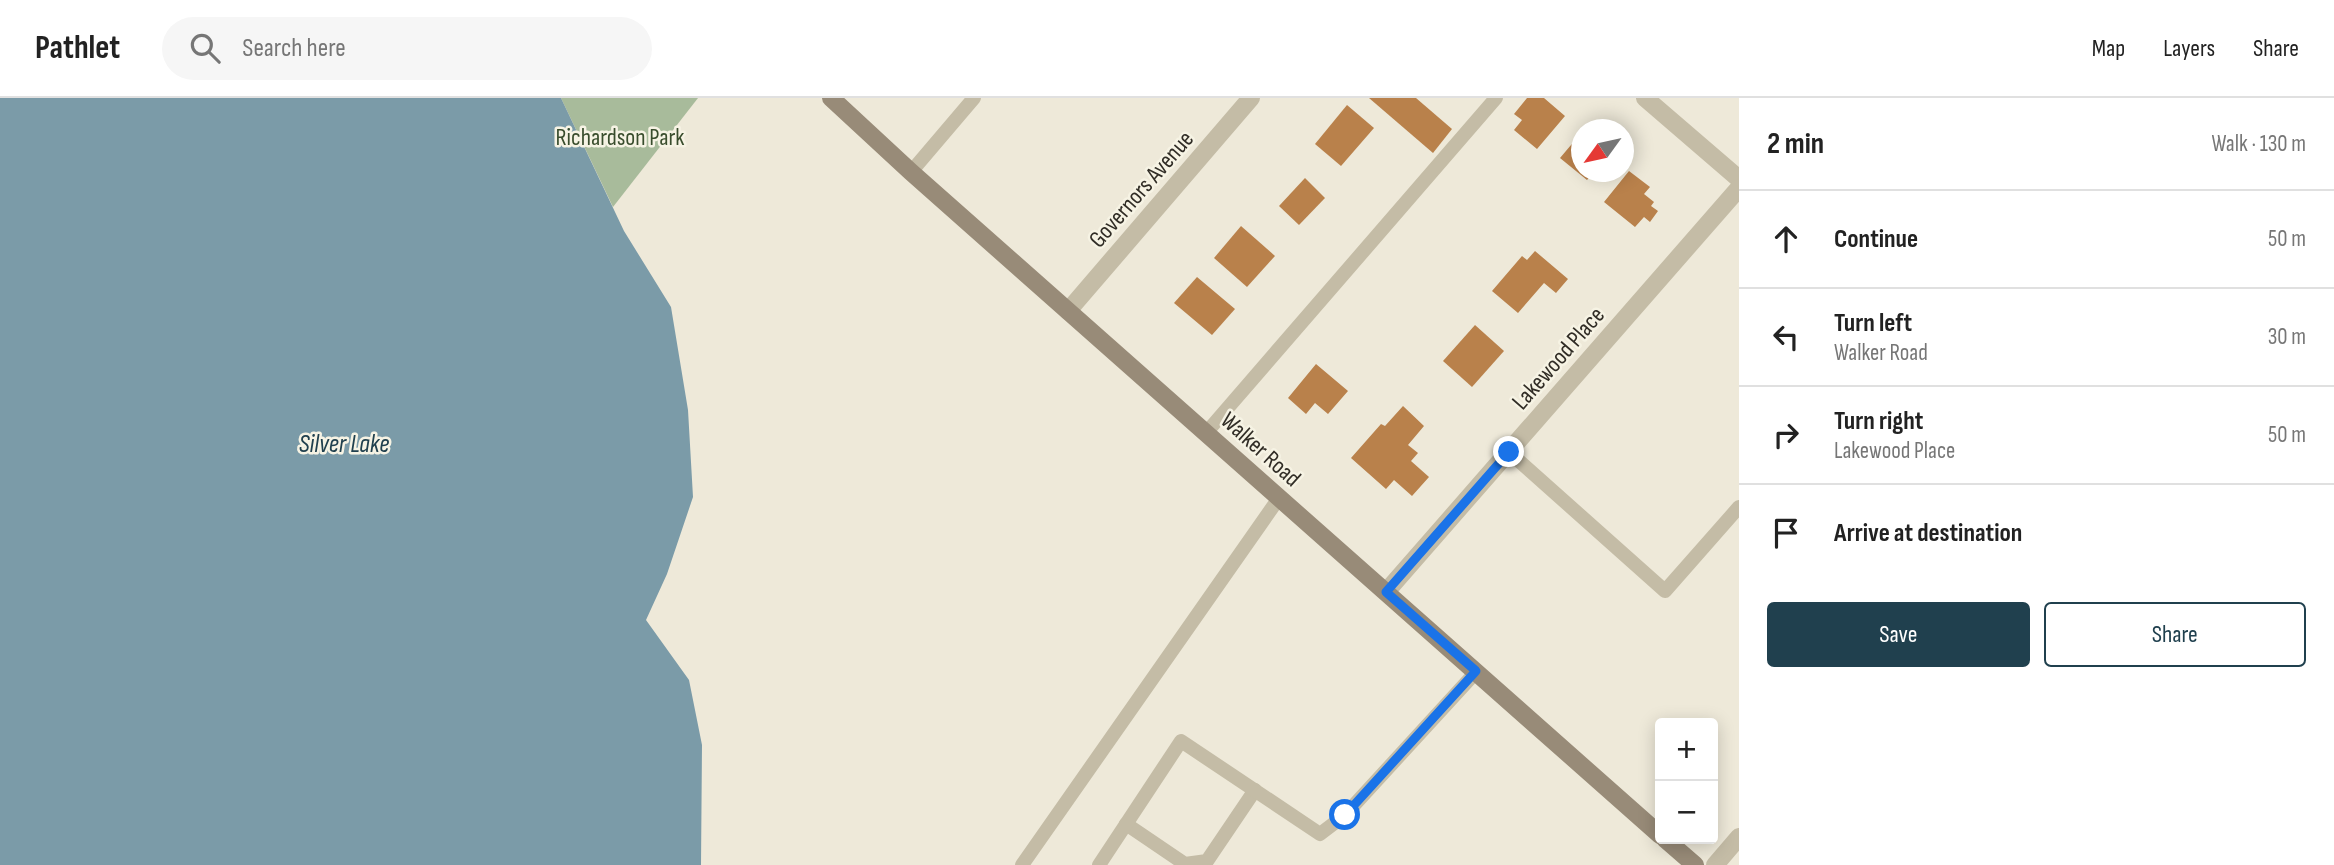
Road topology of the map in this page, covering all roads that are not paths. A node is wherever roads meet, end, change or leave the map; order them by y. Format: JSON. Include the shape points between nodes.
{"nodes":[{"id":1,"x":831,"y":98,"type":"edge"},
{"id":2,"x":974,"y":98,"type":"edge"},
{"id":3,"x":1251,"y":98,"type":"edge"},
{"id":4,"x":1496,"y":98,"type":"edge"},
{"id":5,"x":1645,"y":98,"type":"edge"},
{"id":6,"x":911,"y":172,"type":"junction"},
{"id":7,"x":1739,"y":179,"type":"edge"},
{"id":8,"x":1739,"y":188,"type":"edge"},
{"id":9,"x":1068,"y":311,"type":"junction"},
{"id":10,"x":1206,"y":433,"type":"junction"},
{"id":11,"x":1509,"y":452,"type":"junction"},
{"id":12,"x":1279,"y":498,"type":"junction"},
{"id":13,"x":1739,"y":507,"type":"edge"},
{"id":14,"x":1386,"y":592,"type":"junction"},
{"id":15,"x":1476,"y":671,"type":"junction"},
{"id":16,"x":1255,"y":790,"type":"junction"},
{"id":17,"x":1126,"y":824,"type":"junction"},
{"id":18,"x":1655,"y":831,"type":"edge"},
{"id":19,"x":1739,"y":837,"type":"edge"},
{"id":20,"x":1671,"y":844,"type":"edge"},
{"id":21,"x":1022,"y":865,"type":"edge"},
{"id":22,"x":1099,"y":865,"type":"edge"},
{"id":23,"x":1695,"y":865,"type":"edge"},
{"id":24,"x":1715,"y":865,"type":"edge"}],
"edges":[{"from":1,"to":6,"type":"street","name":"Walker Road"},
{"from":2,"to":6,"type":"lane"},
{"from":3,"to":9,"type":"street","name":"Governors Avenue"},
{"from":4,"to":10,"type":"lane"},
{"from":5,"to":7,"type":"street"},
{"from":6,"to":9,"type":"street","name":"Walker Road"},
{"from":8,"to":11,"type":"street","name":"Lakewood Place"},
{"from":9,"to":10,"type":"street","name":"Walker Road"},
{"from":10,"to":12,"type":"street","name":"Walker Road"},
{"from":11,"to":13,"type":"lane","via":[[1665,591]]},
{"from":11,"to":14,"type":"street","name":"Lakewood Place"},
{"from":12,"to":14,"type":"street","name":"Walker Road"},
{"from":12,"to":21,"type":"lane"},
{"from":14,"to":15,"type":"street","name":"Walker Road"},
{"from":15,"to":16,"type":"lane","via":[[1345,815],[1320,834]]},
{"from":15,"to":18,"type":"street","name":"Walker Road"},
{"from":16,"to":17,"type":"lane","via":[[1207,861],[1185,864]]},
{"from":16,"to":17,"type":"lane","via":[[1181,741]]},
{"from":17,"to":22,"type":"lane"},
{"from":19,"to":24,"type":"street"},
{"from":20,"to":23,"type":"street"}]}
